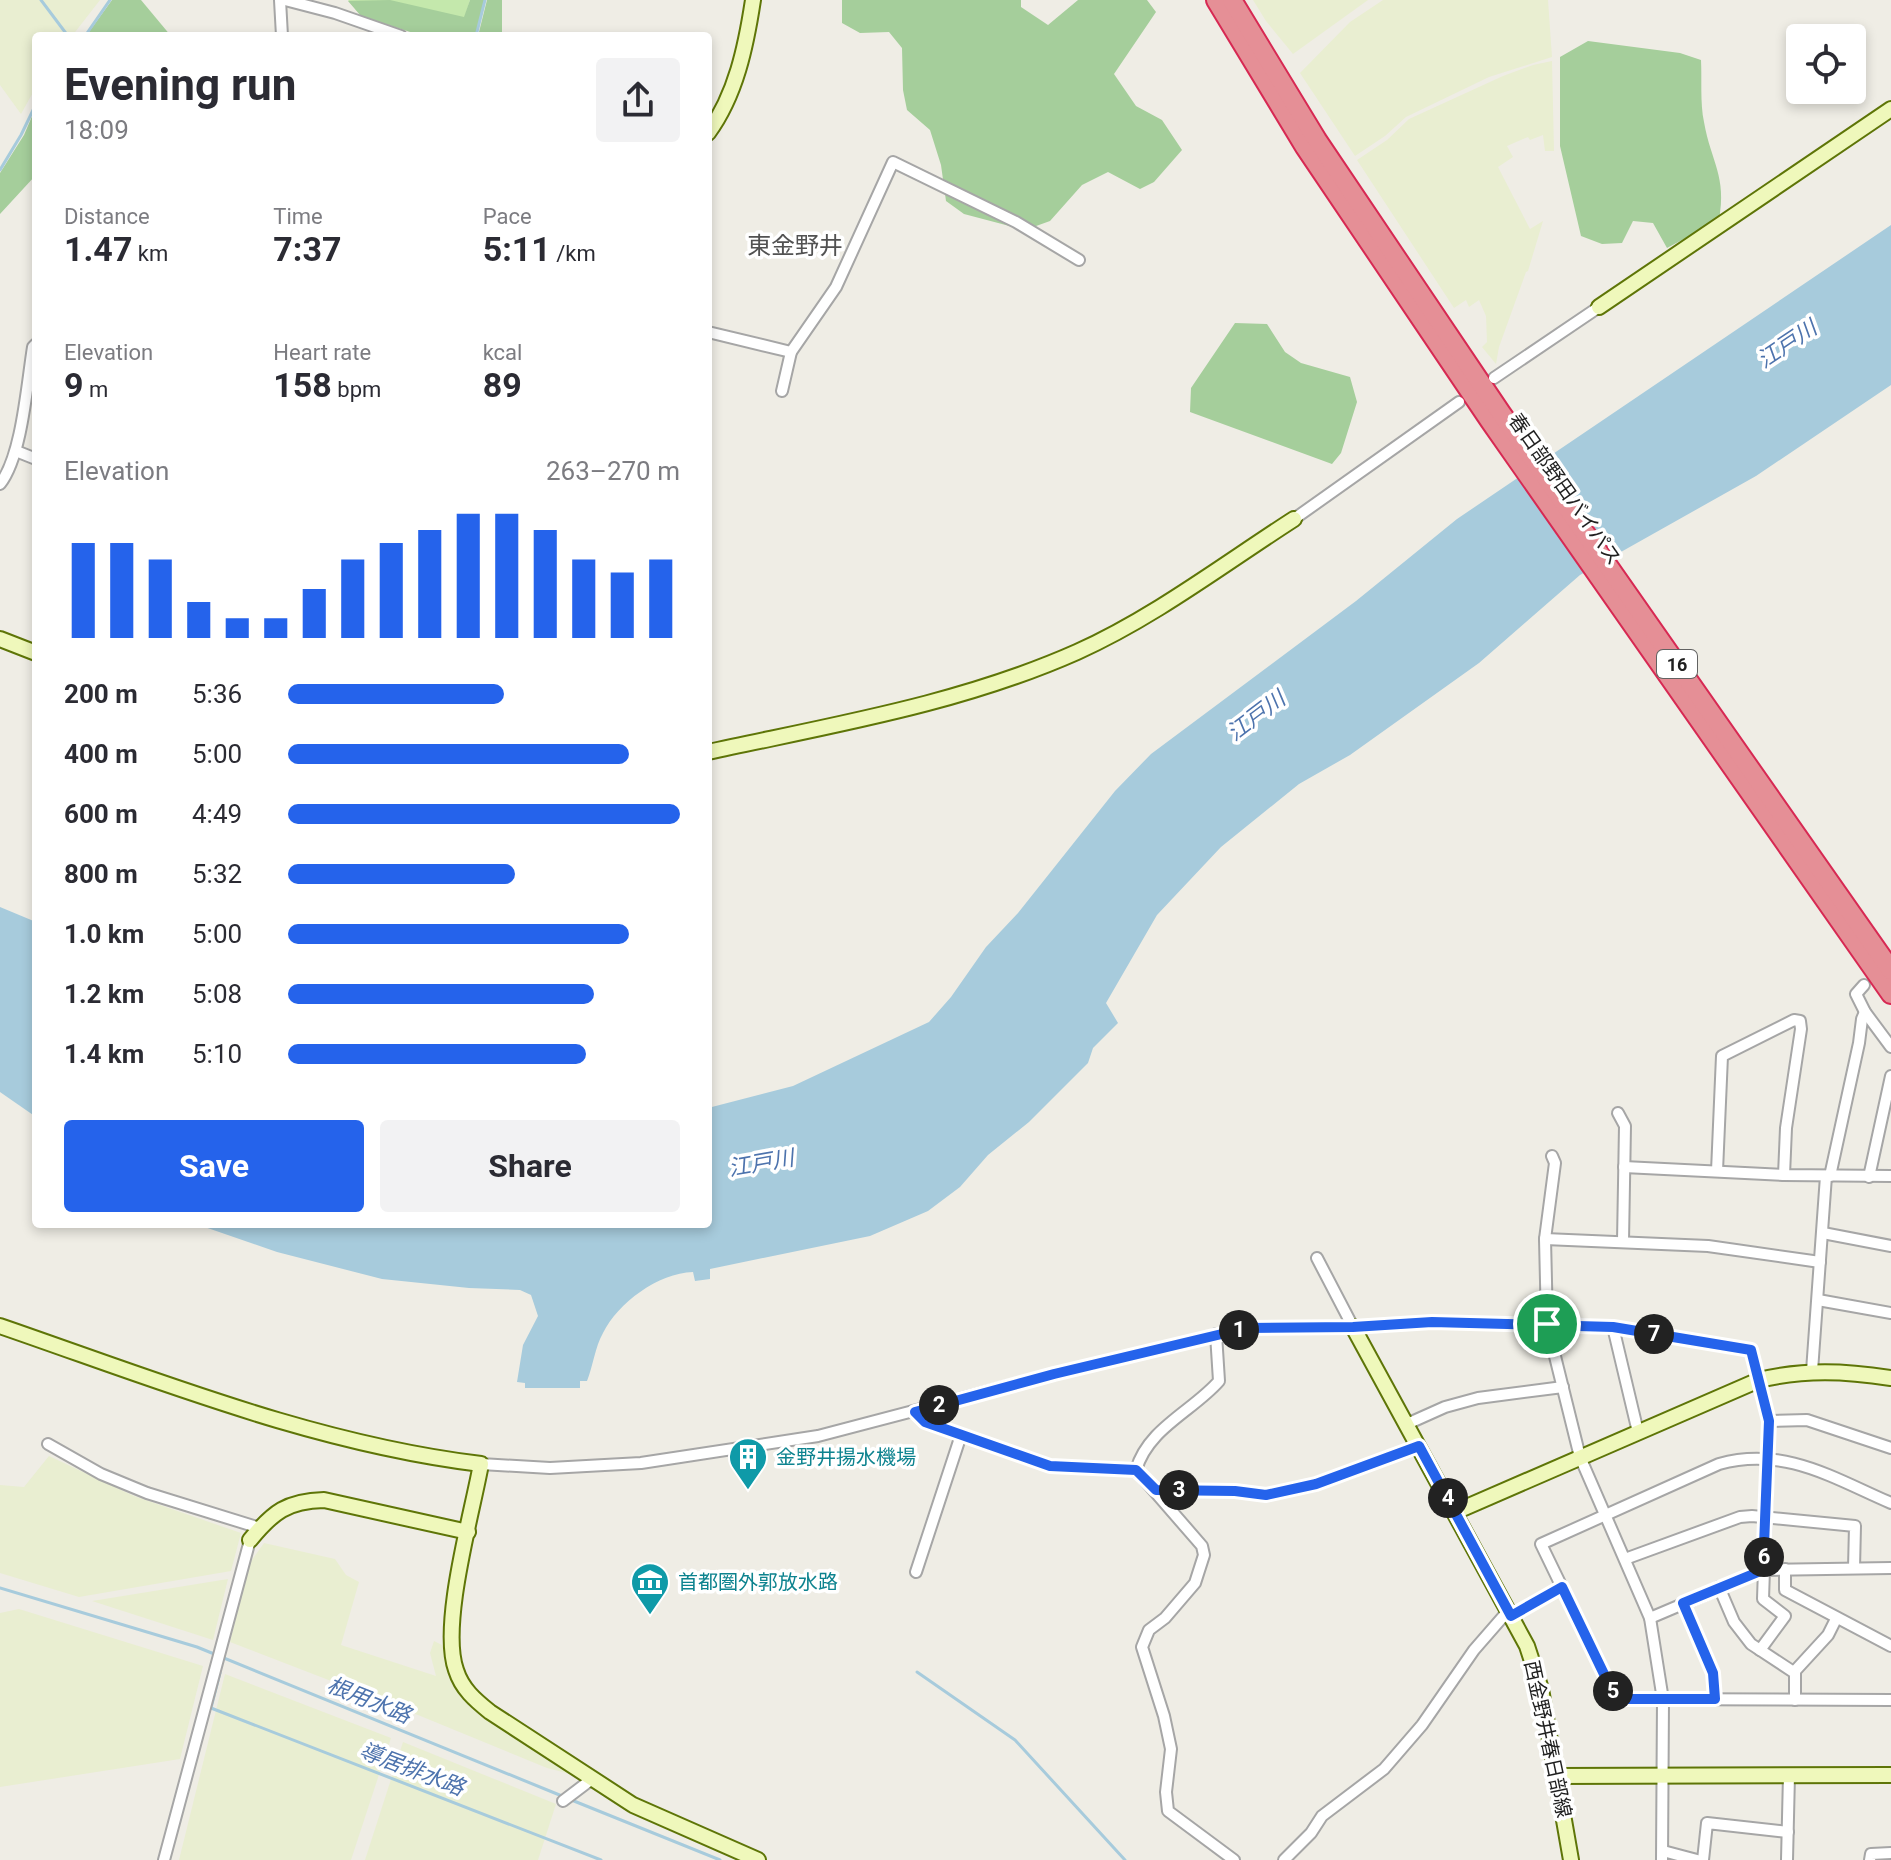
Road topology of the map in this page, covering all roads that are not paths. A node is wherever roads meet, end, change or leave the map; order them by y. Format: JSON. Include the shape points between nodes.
{"nodes":[{"id":1,"x":283,"y":0,"type":"edge"},
{"id":2,"x":753,"y":0,"type":"edge"},
{"id":3,"x":1216,"y":0,"type":"edge"},
{"id":4,"x":1232,"y":0,"type":"edge"},
{"id":5,"x":282,"y":32,"type":"edge"},
{"id":6,"x":390,"y":32,"type":"edge"},
{"id":7,"x":1891,"y":109,"type":"edge"},
{"id":8,"x":712,"y":126,"type":"edge"},
{"id":9,"x":1079,"y":260,"type":"dead end"},
{"id":10,"x":1599,"y":307,"type":"joint"},
{"id":11,"x":712,"y":333,"type":"edge"},
{"id":12,"x":791,"y":352,"type":"junction"},
{"id":13,"x":32,"y":353,"type":"edge"},
{"id":14,"x":1494,"y":378,"type":"dead end"},
{"id":15,"x":782,"y":391,"type":"dead end"},
{"id":16,"x":1459,"y":402,"type":"dead end"},
{"id":17,"x":1496,"y":417,"type":"junction"},
{"id":18,"x":16,"y":451,"type":"junction"},
{"id":19,"x":32,"y":457,"type":"edge"},
{"id":20,"x":0,"y":484,"type":"edge"},
{"id":21,"x":1294,"y":519,"type":"joint"},
{"id":22,"x":0,"y":639,"type":"edge"},
{"id":23,"x":32,"y":651,"type":"edge"},
{"id":24,"x":712,"y":751,"type":"edge"},
{"id":25,"x":1848,"y":920,"type":"junction"},
{"id":26,"x":1891,"y":970,"type":"edge"},
{"id":27,"x":1864,"y":985,"type":"dead end"},
{"id":28,"x":1891,"y":994,"type":"edge"},
{"id":29,"x":1865,"y":1012,"type":"junction"},
{"id":30,"x":1891,"y":1047,"type":"edge"},
{"id":31,"x":1891,"y":1076,"type":"edge"},
{"id":32,"x":1618,"y":1113,"type":"dead end"},
{"id":33,"x":1552,"y":1156,"type":"dead end"},
{"id":34,"x":1624,"y":1167,"type":"junction"},
{"id":35,"x":1717,"y":1171,"type":"junction"},
{"id":36,"x":1784,"y":1175,"type":"junction"},
{"id":37,"x":1828,"y":1176,"type":"junction"},
{"id":38,"x":1891,"y":1176,"type":"edge"},
{"id":39,"x":1869,"y":1177,"type":"junction"},
{"id":40,"x":1823,"y":1233,"type":"junction"},
{"id":41,"x":1545,"y":1239,"type":"junction"},
{"id":42,"x":1623,"y":1241,"type":"junction"},
{"id":43,"x":1891,"y":1246,"type":"edge"},
{"id":44,"x":1317,"y":1258,"type":"dead end"},
{"id":45,"x":1820,"y":1262,"type":"junction"},
{"id":46,"x":1818,"y":1300,"type":"junction"},
{"id":47,"x":1891,"y":1313,"type":"edge"},
{"id":48,"x":1547,"y":1324,"type":"junction"},
{"id":49,"x":0,"y":1326,"type":"edge"},
{"id":50,"x":1353,"y":1327,"type":"junction"},
{"id":51,"x":1613,"y":1327,"type":"junction"},
{"id":52,"x":1216,"y":1334,"type":"junction"},
{"id":53,"x":1812,"y":1371,"type":"junction"},
{"id":54,"x":1891,"y":1378,"type":"edge"},
{"id":55,"x":1759,"y":1380,"type":"junction"},
{"id":56,"x":1563,"y":1387,"type":"junction"},
{"id":57,"x":915,"y":1412,"type":"junction"},
{"id":58,"x":1769,"y":1421,"type":"junction"},
{"id":59,"x":1407,"y":1424,"type":"junction"},
{"id":60,"x":1638,"y":1432,"type":"junction"},
{"id":61,"x":961,"y":1435,"type":"junction"},
{"id":62,"x":48,"y":1444,"type":"dead end"},
{"id":63,"x":1419,"y":1446,"type":"junction"},
{"id":64,"x":1891,"y":1448,"type":"edge"},
{"id":65,"x":1580,"y":1457,"type":"junction"},
{"id":66,"x":1768,"y":1458,"type":"junction"},
{"id":67,"x":481,"y":1464,"type":"junction"},
{"id":68,"x":1136,"y":1470,"type":"junction"},
{"id":69,"x":1156,"y":1490,"type":"junction"},
{"id":70,"x":1891,"y":1503,"type":"edge"},
{"id":71,"x":1455,"y":1512,"type":"junction"},
{"id":72,"x":1605,"y":1516,"type":"junction"},
{"id":73,"x":1766,"y":1516,"type":"junction"},
{"id":74,"x":468,"y":1532,"type":"junction"},
{"id":75,"x":255,"y":1534,"type":"junction"},
{"id":76,"x":1625,"y":1559,"type":"junction"},
{"id":77,"x":1854,"y":1568,"type":"junction"},
{"id":78,"x":1891,"y":1568,"type":"edge"},
{"id":79,"x":1785,"y":1569,"type":"junction"},
{"id":80,"x":1763,"y":1570,"type":"junction"},
{"id":81,"x":916,"y":1572,"type":"dead end"},
{"id":82,"x":1562,"y":1587,"type":"junction"},
{"id":83,"x":1719,"y":1587,"type":"junction"},
{"id":84,"x":1683,"y":1603,"type":"junction"},
{"id":85,"x":1510,"y":1613,"type":"junction"},
{"id":86,"x":1650,"y":1618,"type":"junction"},
{"id":87,"x":1836,"y":1619,"type":"junction"},
{"id":88,"x":1891,"y":1646,"type":"edge"},
{"id":89,"x":1760,"y":1650,"type":"junction"},
{"id":90,"x":1794,"y":1672,"type":"junction"},
{"id":91,"x":1715,"y":1699,"type":"junction"},
{"id":92,"x":1663,"y":1700,"type":"junction"},
{"id":93,"x":1795,"y":1700,"type":"junction"},
{"id":94,"x":1891,"y":1700,"type":"edge"},
{"id":95,"x":1663,"y":1774,"type":"junction"},
{"id":96,"x":1789,"y":1775,"type":"junction"},
{"id":97,"x":1891,"y":1775,"type":"edge"},
{"id":98,"x":1557,"y":1776,"type":"junction"},
{"id":99,"x":592,"y":1779,"type":"junction"},
{"id":100,"x":563,"y":1801,"type":"dead end"},
{"id":101,"x":1788,"y":1832,"type":"junction"},
{"id":102,"x":1891,"y":1853,"type":"edge"},
{"id":103,"x":1662,"y":1856,"type":"edge"},
{"id":104,"x":164,"y":1860,"type":"edge"},
{"id":105,"x":758,"y":1860,"type":"edge"},
{"id":106,"x":1234,"y":1860,"type":"edge"},
{"id":107,"x":1284,"y":1860,"type":"edge"},
{"id":108,"x":1571,"y":1860,"type":"edge"},
{"id":109,"x":1700,"y":1860,"type":"edge"},
{"id":110,"x":1787,"y":1860,"type":"edge"},
{"id":111,"x":1870,"y":1860,"type":"edge"}],
"edges":[{"from":1,"to":5,"type":"street"},
{"from":1,"to":6,"type":"street"},
{"from":2,"to":8,"type":"street","via":[[739,68]]},
{"from":3,"to":17,"type":"highway","name":"春日部野田バイパス","number":"16","via":[[1305,147]]},
{"from":4,"to":17,"type":"highway","name":"春日部野田バイパス","number":"16"},
{"from":7,"to":10,"type":"street"},
{"from":9,"to":12,"type":"street","via":[[1016,222],[893,162],[836,287]]},
{"from":10,"to":14,"type":"street"},
{"from":11,"to":12,"type":"street"},
{"from":12,"to":15,"type":"street"},
{"from":13,"to":18,"type":"street"},
{"from":16,"to":21,"type":"street"},
{"from":17,"to":25,"type":"highway","name":"春日部野田バイパス","number":"16"},
{"from":18,"to":19,"type":"street"},
{"from":18,"to":20,"type":"street"},
{"from":21,"to":24,"type":"street","via":[[1158,607],[1052,662],[970,692]]},
{"from":22,"to":23,"type":"street"},
{"from":25,"to":26,"type":"highway","name":"春日部野田バイパス","number":"16"},
{"from":25,"to":28,"type":"highway","name":"春日部野田バイパス","number":"16"},
{"from":27,"to":29,"type":"street","via":[[1856,994]]},
{"from":29,"to":30,"type":"street"},
{"from":29,"to":37,"type":"street"},
{"from":31,"to":39,"type":"street"},
{"from":32,"to":34,"type":"street","via":[[1625,1126]]},
{"from":33,"to":41,"type":"street"},
{"from":34,"to":35,"type":"street"},
{"from":34,"to":42,"type":"street"},
{"from":35,"to":36,"type":"street"},
{"from":35,"to":36,"type":"street","via":[[1722,1056],[1794,1020],[1800,1021],[1801,1029]]},
{"from":36,"to":37,"type":"street"},
{"from":37,"to":39,"type":"street"},
{"from":37,"to":40,"type":"street"},
{"from":38,"to":39,"type":"street"},
{"from":40,"to":43,"type":"street"},
{"from":40,"to":45,"type":"street"},
{"from":41,"to":42,"type":"street"},
{"from":41,"to":48,"type":"street"},
{"from":42,"to":45,"type":"street","via":[[1708,1246]]},
{"from":44,"to":50,"type":"street"},
{"from":45,"to":46,"type":"street"},
{"from":46,"to":47,"type":"street"},
{"from":46,"to":53,"type":"street"},
{"from":48,"to":50,"type":"street"},
{"from":48,"to":51,"type":"street"},
{"from":48,"to":56,"type":"street"},
{"from":49,"to":67,"type":"street","via":[[372,1447]]},
{"from":50,"to":52,"type":"street","via":[[1247,1328]]},
{"from":50,"to":59,"type":"street","name":"西金野井春日部線"},
{"from":51,"to":55,"type":"street","via":[[1751,1350]]},
{"from":51,"to":60,"type":"street"},
{"from":52,"to":57,"type":"street"},
{"from":52,"to":68,"type":"street","via":[[1219,1381],[1171,1420]]},
{"from":53,"to":54,"type":"street"},
{"from":53,"to":55,"type":"street"},
{"from":55,"to":58,"type":"street"},
{"from":55,"to":60,"type":"street"},
{"from":56,"to":59,"type":"street","via":[[1478,1398]]},
{"from":56,"to":65,"type":"street"},
{"from":57,"to":61,"type":"street","via":[[925,1422]]},
{"from":57,"to":67,"type":"street","via":[[818,1436],[665,1460],[550,1468]]},
{"from":58,"to":64,"type":"street","via":[[1807,1420]]},
{"from":58,"to":66,"type":"street"},
{"from":59,"to":63,"type":"street","name":"西金野井春日部線"},
{"from":60,"to":65,"type":"street"},
{"from":61,"to":68,"type":"street","via":[[1050,1466]]},
{"from":61,"to":81,"type":"street"},
{"from":62,"to":75,"type":"street","via":[[101,1474]]},
{"from":63,"to":69,"type":"street","via":[[1316,1484],[1266,1495]]},
{"from":63,"to":71,"type":"street","name":"西金野井春日部線"},
{"from":65,"to":71,"type":"street"},
{"from":65,"to":72,"type":"street"},
{"from":66,"to":70,"type":"street","via":[[1798,1463]]},
{"from":66,"to":72,"type":"street","via":[[1719,1464]]},
{"from":66,"to":73,"type":"street"},
{"from":67,"to":74,"type":"street"},
{"from":68,"to":69,"type":"street"},
{"from":69,"to":106,"type":"street","via":[[1204,1555],[1195,1583],[1149,1630],[1142,1647],[1171,1749],[1168,1811]]},
{"from":71,"to":85,"type":"street","name":"西金野井春日部線"},
{"from":72,"to":76,"type":"street"},
{"from":72,"to":82,"type":"street","via":[[1541,1544]]},
{"from":73,"to":76,"type":"street","via":[[1740,1517]]},
{"from":73,"to":77,"type":"street","via":[[1855,1526]]},
{"from":73,"to":80,"type":"street"},
{"from":74,"to":75,"type":"street","via":[[324,1500],[283,1508]]},
{"from":74,"to":99,"type":"street","via":[[451,1627],[456,1669],[464,1687],[490,1712]]},
{"from":75,"to":104,"type":"street"},
{"from":76,"to":86,"type":"street"},
{"from":77,"to":78,"type":"street"},
{"from":77,"to":79,"type":"street"},
{"from":79,"to":80,"type":"street"},
{"from":79,"to":87,"type":"street","via":[[1785,1590]]},
{"from":80,"to":83,"type":"street"},
{"from":80,"to":89,"type":"street","via":[[1763,1599],[1785,1616]]},
{"from":82,"to":85,"type":"street"},
{"from":82,"to":92,"type":"street","via":[[1616,1699]]},
{"from":83,"to":84,"type":"street"},
{"from":83,"to":89,"type":"street","via":[[1734,1622]]},
{"from":84,"to":86,"type":"street"},
{"from":84,"to":91,"type":"street","via":[[1713,1673]]},
{"from":85,"to":98,"type":"street","name":"西金野井春日部線","via":[[1535,1667]]},
{"from":85,"to":107,"type":"street","via":[[1474,1650],[1384,1769],[1322,1816]]},
{"from":86,"to":92,"type":"street"},
{"from":87,"to":88,"type":"street"},
{"from":87,"to":90,"type":"street"},
{"from":89,"to":90,"type":"street"},
{"from":90,"to":93,"type":"street"},
{"from":91,"to":92,"type":"street"},
{"from":91,"to":93,"type":"street"},
{"from":92,"to":95,"type":"street"},
{"from":93,"to":94,"type":"street"},
{"from":95,"to":96,"type":"street"},
{"from":95,"to":98,"type":"street"},
{"from":95,"to":103,"type":"street"},
{"from":96,"to":97,"type":"street"},
{"from":96,"to":101,"type":"street"},
{"from":98,"to":108,"type":"street","name":"西金野井春日部線"},
{"from":99,"to":100,"type":"street"},
{"from":99,"to":105,"type":"street","via":[[633,1805]]},
{"from":101,"to":109,"type":"street","via":[[1707,1823]]},
{"from":101,"to":110,"type":"street"},
{"from":102,"to":111,"type":"street","via":[[1871,1854]]},
{"from":103,"to":109,"type":"street"}]}
